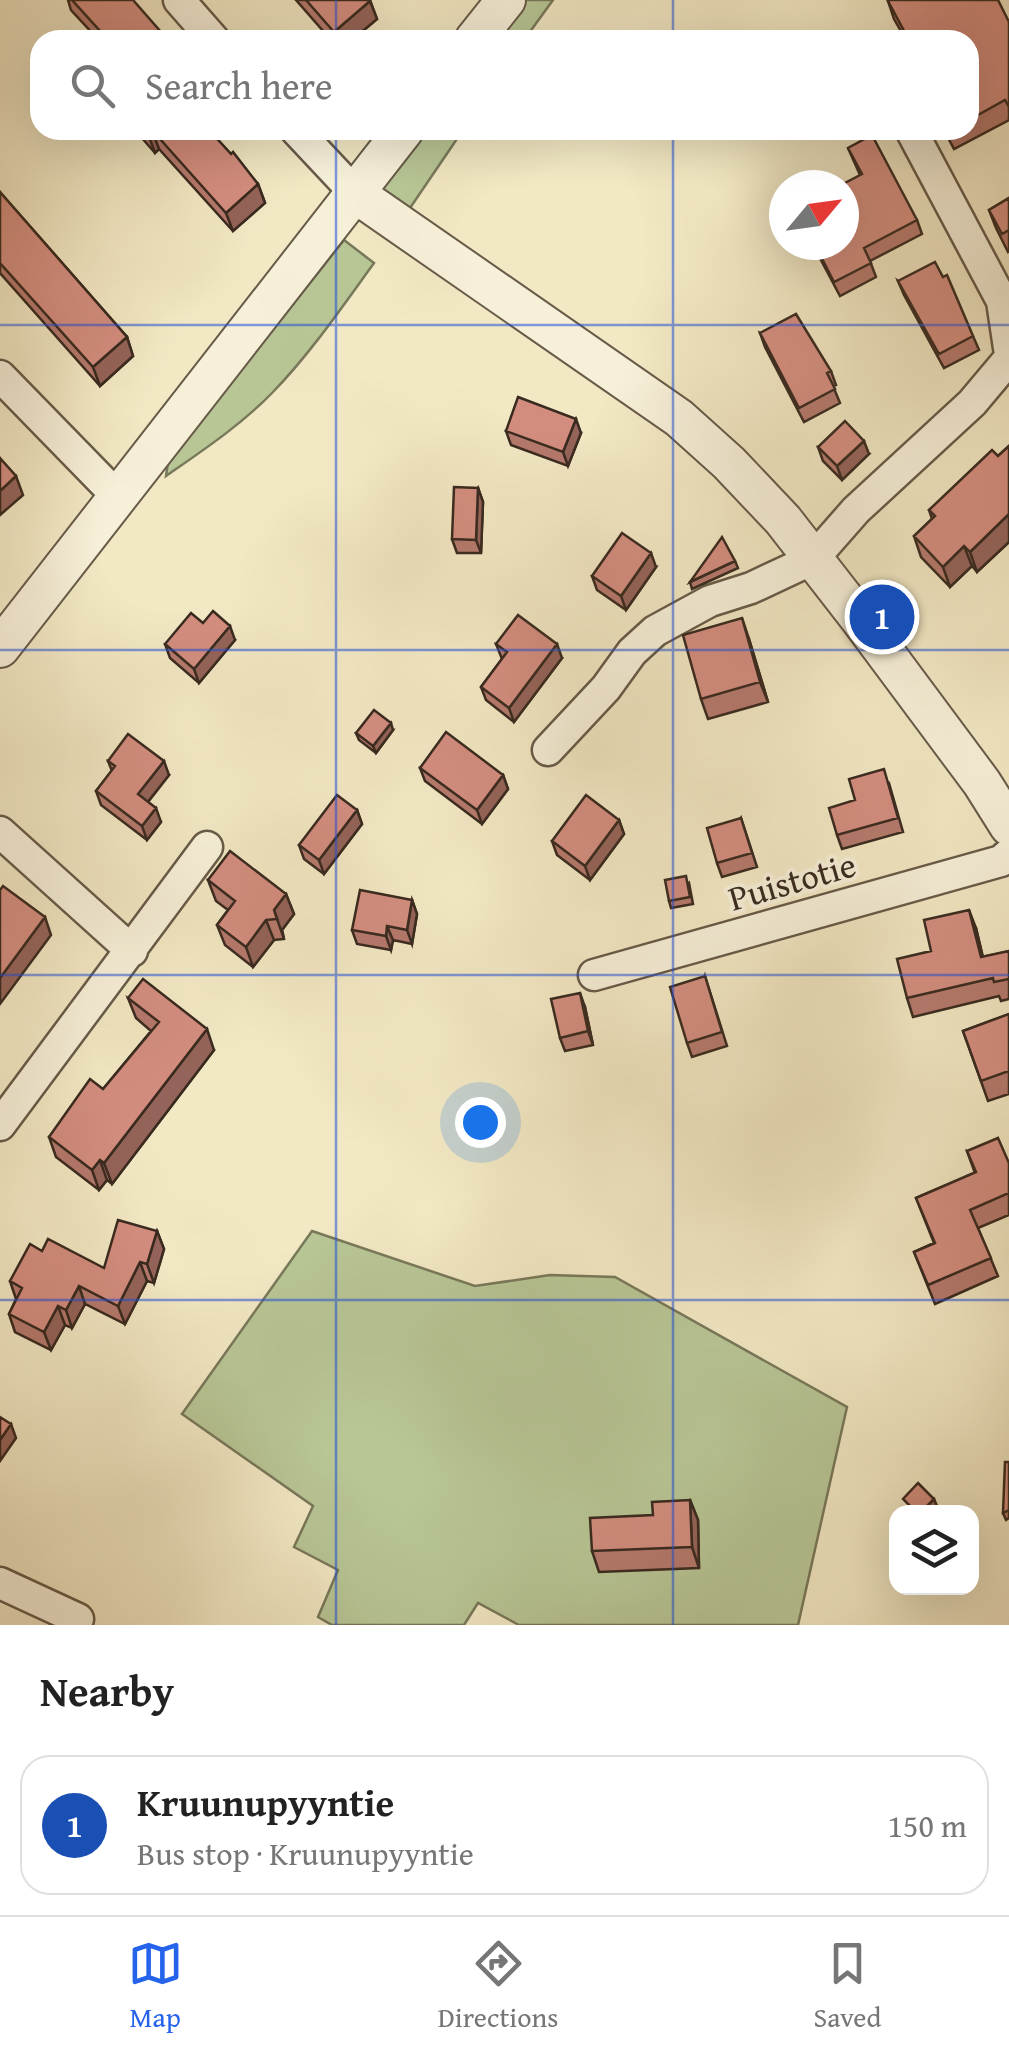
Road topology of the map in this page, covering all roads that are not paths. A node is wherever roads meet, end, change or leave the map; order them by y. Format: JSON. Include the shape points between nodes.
{"nodes":[{"id":1,"x":179,"y":0,"type":"edge"},
{"id":2,"x":506,"y":0,"type":"edge"},
{"id":3,"x":205,"y":30,"type":"edge"},
{"id":4,"x":482,"y":30,"type":"edge"},
{"id":5,"x":305,"y":140,"type":"edge"},
{"id":6,"x":396,"y":140,"type":"edge"},
{"id":7,"x":916,"y":140,"type":"edge"},
{"id":8,"x":356,"y":194,"type":"junction"},
{"id":9,"x":1009,"y":348,"type":"edge"},
{"id":10,"x":1009,"y":359,"type":"edge"},
{"id":11,"x":0,"y":376,"type":"edge"},
{"id":12,"x":117,"y":496,"type":"junction"},
{"id":13,"x":812,"y":559,"type":"junction"},
{"id":14,"x":0,"y":648,"type":"edge"},
{"id":15,"x":548,"y":750,"type":"dead end"},
{"id":16,"x":1009,"y":826,"type":"edge"},
{"id":17,"x":0,"y":832,"type":"edge"},
{"id":18,"x":207,"y":847,"type":"dead end"},
{"id":19,"x":1009,"y":854,"type":"edge"},
{"id":20,"x":132,"y":951,"type":"junction"},
{"id":21,"x":594,"y":976,"type":"dead end"},
{"id":22,"x":0,"y":1125,"type":"edge"},
{"id":23,"x":0,"y":1583,"type":"edge"},
{"id":24,"x":78,"y":1619,"type":"dead end"}],
"edges":[{"from":1,"to":3,"type":"street"},
{"from":2,"to":4,"type":"street"},
{"from":5,"to":8,"type":"street"},
{"from":6,"to":8,"type":"street"},
{"from":7,"to":9,"type":"street","via":[[1002,301]]},
{"from":8,"to":12,"type":"street"},
{"from":8,"to":13,"type":"street","via":[[679,418],[730,463]]},
{"from":10,"to":13,"type":"street"},
{"from":11,"to":12,"type":"street"},
{"from":12,"to":14,"type":"street"},
{"from":13,"to":15,"type":"street","via":[[655,631]]},
{"from":13,"to":16,"type":"street"},
{"from":17,"to":20,"type":"street"},
{"from":18,"to":20,"type":"street"},
{"from":19,"to":21,"type":"street","name":"Puistotie"},
{"from":20,"to":22,"type":"street"},
{"from":23,"to":24,"type":"street"}]}
